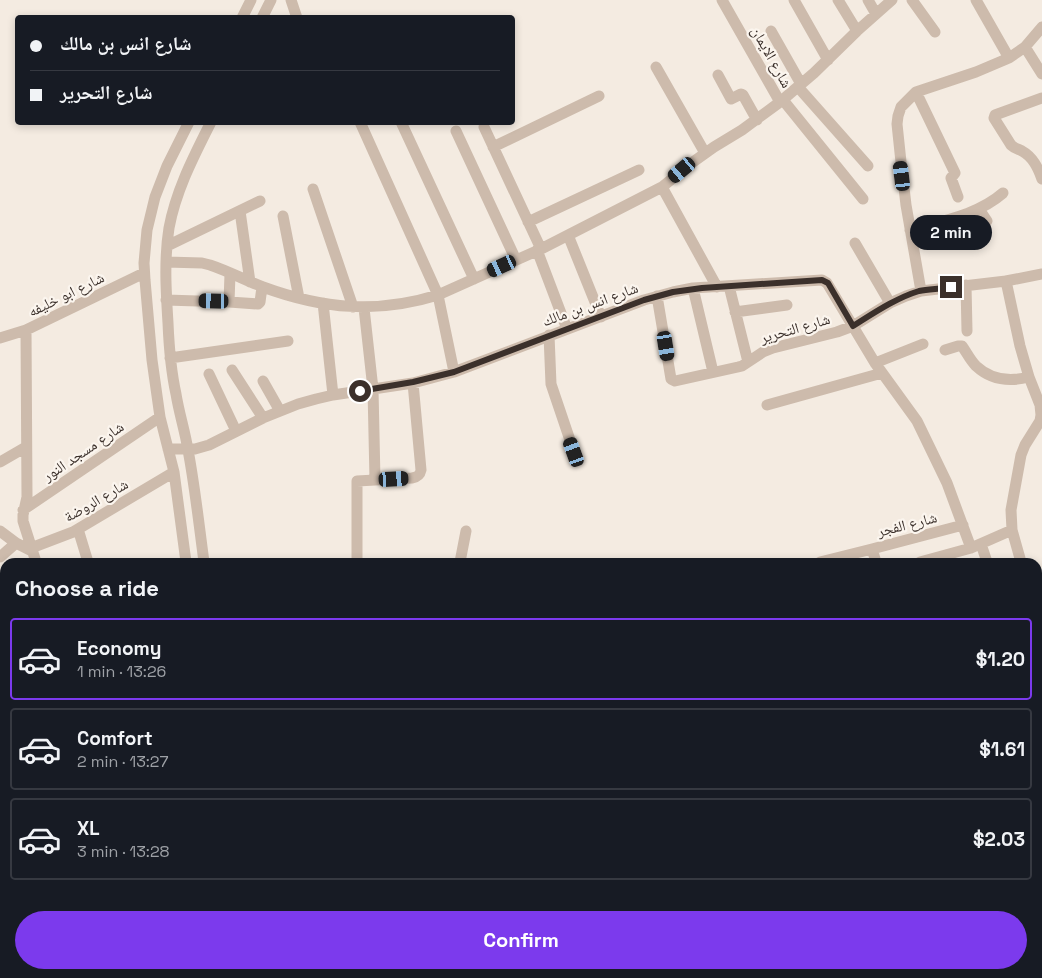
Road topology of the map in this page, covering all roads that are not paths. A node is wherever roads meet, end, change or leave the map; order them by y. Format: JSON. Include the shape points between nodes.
{"nodes":[{"id":1,"x":251,"y":0,"type":"edge"},
{"id":2,"x":271,"y":0,"type":"edge"},
{"id":3,"x":291,"y":0,"type":"edge"},
{"id":4,"x":722,"y":0,"type":"edge"},
{"id":5,"x":794,"y":0,"type":"edge"},
{"id":6,"x":838,"y":0,"type":"edge"},
{"id":7,"x":868,"y":0,"type":"edge"},
{"id":8,"x":892,"y":0,"type":"edge"},
{"id":9,"x":912,"y":0,"type":"edge"},
{"id":10,"x":976,"y":0,"type":"edge"},
{"id":11,"x":876,"y":14,"type":"junction"},
{"id":12,"x":244,"y":15,"type":"edge"},
{"id":13,"x":264,"y":15,"type":"edge"},
{"id":14,"x":296,"y":15,"type":"edge"},
{"id":15,"x":1042,"y":27,"type":"edge"},
{"id":16,"x":771,"y":31,"type":"dead end"},
{"id":17,"x":857,"y":31,"type":"junction"},
{"id":18,"x":935,"y":32,"type":"dead end"},
{"id":19,"x":1025,"y":47,"type":"junction"},
{"id":20,"x":1009,"y":58,"type":"junction"},
{"id":21,"x":828,"y":60,"type":"junction"},
{"id":22,"x":656,"y":66,"type":"dead end"},
{"id":23,"x":1042,"y":74,"type":"edge"},
{"id":24,"x":718,"y":75,"type":"dead end"},
{"id":25,"x":800,"y":85,"type":"junction"},
{"id":26,"x":916,"y":92,"type":"junction"},
{"id":27,"x":599,"y":96,"type":"dead end"},
{"id":28,"x":1042,"y":98,"type":"edge"},
{"id":29,"x":781,"y":101,"type":"junction"},
{"id":30,"x":757,"y":120,"type":"junction"},
{"id":31,"x":188,"y":125,"type":"edge"},
{"id":32,"x":210,"y":125,"type":"edge"},
{"id":33,"x":361,"y":125,"type":"edge"},
{"id":34,"x":402,"y":125,"type":"edge"},
{"id":35,"x":484,"y":127,"type":"dead end"},
{"id":36,"x":456,"y":131,"type":"dead end"},
{"id":37,"x":493,"y":147,"type":"junction"},
{"id":38,"x":705,"y":153,"type":"junction"},
{"id":39,"x":868,"y":166,"type":"dead end"},
{"id":40,"x":639,"y":170,"type":"dead end"},
{"id":41,"x":1042,"y":179,"type":"edge"},
{"id":42,"x":662,"y":188,"type":"junction"},
{"id":43,"x":313,"y":190,"type":"dead end"},
{"id":44,"x":1003,"y":193,"type":"dead end"},
{"id":45,"x":958,"y":198,"type":"dead end"},
{"id":46,"x":863,"y":199,"type":"dead end"},
{"id":47,"x":260,"y":201,"type":"dead end"},
{"id":48,"x":980,"y":209,"type":"junction"},
{"id":49,"x":240,"y":211,"type":"junction"},
{"id":50,"x":964,"y":214,"type":"junction"},
{"id":51,"x":282,"y":216,"type":"dead end"},
{"id":52,"x":987,"y":221,"type":"dead end"},
{"id":53,"x":528,"y":222,"type":"junction"},
{"id":54,"x":971,"y":228,"type":"dead end"},
{"id":55,"x":910,"y":230,"type":"junction"},
{"id":56,"x":568,"y":235,"type":"junction"},
{"id":57,"x":855,"y":243,"type":"dead end"},
{"id":58,"x":167,"y":246,"type":"junction"},
{"id":59,"x":539,"y":250,"type":"junction"},
{"id":60,"x":516,"y":260,"type":"junction"},
{"id":61,"x":166,"y":262,"type":"junction"},
{"id":62,"x":144,"y":273,"type":"junction"},
{"id":63,"x":230,"y":274,"type":"junction"},
{"id":64,"x":1042,"y":274,"type":"edge"},
{"id":65,"x":474,"y":279,"type":"junction"},
{"id":66,"x":1006,"y":281,"type":"junction"},
{"id":67,"x":250,"y":282,"type":"junction"},
{"id":68,"x":966,"y":285,"type":"junction"},
{"id":69,"x":262,"y":287,"type":"junction"},
{"id":70,"x":723,"y":287,"type":"junction"},
{"id":71,"x":693,"y":288,"type":"junction"},
{"id":72,"x":921,"y":291,"type":"junction"},
{"id":73,"x":438,"y":295,"type":"junction"},
{"id":74,"x":657,"y":296,"type":"junction"},
{"id":75,"x":299,"y":298,"type":"junction"},
{"id":76,"x":166,"y":300,"type":"junction"},
{"id":77,"x":229,"y":302,"type":"junction"},
{"id":78,"x":323,"y":303,"type":"junction"},
{"id":79,"x":890,"y":304,"type":"junction"},
{"id":80,"x":787,"y":305,"type":"dead end"},
{"id":81,"x":359,"y":307,"type":"junction"},
{"id":82,"x":735,"y":312,"type":"junction"},
{"id":83,"x":601,"y":317,"type":"junction"},
{"id":84,"x":853,"y":326,"type":"junction"},
{"id":85,"x":567,"y":329,"type":"junction"},
{"id":86,"x":26,"y":330,"type":"junction"},
{"id":87,"x":967,"y":331,"type":"dead end"},
{"id":88,"x":549,"y":335,"type":"junction"},
{"id":89,"x":0,"y":338,"type":"edge"},
{"id":90,"x":288,"y":341,"type":"dead end"},
{"id":91,"x":923,"y":344,"type":"dead end"},
{"id":92,"x":945,"y":350,"type":"dead end"},
{"id":93,"x":170,"y":358,"type":"junction"},
{"id":94,"x":748,"y":362,"type":"junction"},
{"id":95,"x":875,"y":363,"type":"junction"},
{"id":96,"x":232,"y":370,"type":"dead end"},
{"id":97,"x":454,"y":372,"type":"junction"},
{"id":98,"x":713,"y":372,"type":"junction"},
{"id":99,"x":882,"y":373,"type":"junction"},
{"id":100,"x":209,"y":374,"type":"dead end"},
{"id":101,"x":1029,"y":377,"type":"junction"},
{"id":102,"x":263,"y":381,"type":"dead end"},
{"id":103,"x":413,"y":382,"type":"junction"},
{"id":104,"x":374,"y":389,"type":"junction"},
{"id":105,"x":333,"y":395,"type":"junction"},
{"id":106,"x":1041,"y":404,"type":"edge"},
{"id":107,"x":767,"y":405,"type":"dead end"},
{"id":108,"x":280,"y":411,"type":"junction"},
{"id":109,"x":160,"y":417,"type":"junction"},
{"id":110,"x":263,"y":418,"type":"junction"},
{"id":111,"x":236,"y":430,"type":"junction"},
{"id":112,"x":26,"y":448,"type":"junction"},
{"id":113,"x":168,"y":449,"type":"junction"},
{"id":114,"x":188,"y":449,"type":"junction"},
{"id":115,"x":574,"y":452,"type":"dead end"},
{"id":116,"x":0,"y":462,"type":"edge"},
{"id":117,"x":174,"y":472,"type":"junction"},
{"id":118,"x":375,"y":480,"type":"junction"},
{"id":119,"x":24,"y":510,"type":"junction"},
{"id":120,"x":963,"y":525,"type":"junction"},
{"id":121,"x":78,"y":529,"type":"junction"},
{"id":122,"x":1012,"y":530,"type":"junction"},
{"id":123,"x":466,"y":531,"type":"dead end"},
{"id":124,"x":0,"y":532,"type":"edge"},
{"id":125,"x":16,"y":543,"type":"junction"},
{"id":126,"x":976,"y":546,"type":"junction"},
{"id":127,"x":31,"y":549,"type":"junction"},
{"id":128,"x":872,"y":549,"type":"junction"},
{"id":129,"x":0,"y":557,"type":"edge"},
{"id":130,"x":34,"y":558,"type":"edge"},
{"id":131,"x":87,"y":558,"type":"edge"},
{"id":132,"x":185,"y":558,"type":"edge"},
{"id":133,"x":203,"y":558,"type":"edge"},
{"id":134,"x":356,"y":558,"type":"edge"},
{"id":135,"x":461,"y":558,"type":"edge"},
{"id":136,"x":836,"y":558,"type":"edge"},
{"id":137,"x":875,"y":558,"type":"edge"},
{"id":138,"x":934,"y":558,"type":"edge"},
{"id":139,"x":984,"y":558,"type":"edge"},
{"id":140,"x":1019,"y":558,"type":"edge"}],
"edges":[{"from":1,"to":12,"type":"street"},
{"from":2,"to":13,"type":"street"},
{"from":3,"to":14,"type":"street"},
{"from":4,"to":29,"type":"street","name":"شارع الايمان"},
{"from":5,"to":21,"type":"street"},
{"from":6,"to":17,"type":"street"},
{"from":7,"to":11,"type":"street"},
{"from":8,"to":11,"type":"street"},
{"from":9,"to":18,"type":"street"},
{"from":10,"to":20,"type":"street"},
{"from":11,"to":17,"type":"street"},
{"from":15,"to":19,"type":"street"},
{"from":16,"to":25,"type":"street"},
{"from":17,"to":21,"type":"street"},
{"from":19,"to":20,"type":"street"},
{"from":19,"to":23,"type":"street"},
{"from":20,"to":26,"type":"street"},
{"from":21,"to":25,"type":"street"},
{"from":22,"to":38,"type":"street"},
{"from":24,"to":30,"type":"street","via":[[731,99],[743,95]]},
{"from":25,"to":29,"type":"street"},
{"from":25,"to":39,"type":"street"},
{"from":26,"to":45,"type":"street","via":[[955,173],[951,178]]},
{"from":26,"to":55,"type":"street","via":[[901,107],[897,124]]},
{"from":27,"to":37,"type":"street"},
{"from":28,"to":41,"type":"street","via":[[994,117],[1011,145],[1033,161]]},
{"from":29,"to":30,"type":"street"},
{"from":29,"to":46,"type":"street","name":"شارع الايمان"},
{"from":30,"to":38,"type":"street"},
{"from":31,"to":62,"type":"street","via":[[155,197],[147,230]]},
{"from":32,"to":58,"type":"street","via":[[180,188]]},
{"from":33,"to":73,"type":"street"},
{"from":34,"to":65,"type":"street"},
{"from":35,"to":37,"type":"street"},
{"from":36,"to":60,"type":"street"},
{"from":37,"to":53,"type":"street"},
{"from":38,"to":42,"type":"street"},
{"from":40,"to":53,"type":"street"},
{"from":42,"to":56,"type":"street"},
{"from":42,"to":70,"type":"street"},
{"from":43,"to":81,"type":"street"},
{"from":44,"to":48,"type":"street"},
{"from":47,"to":49,"type":"street"},
{"from":48,"to":50,"type":"street"},
{"from":48,"to":52,"type":"street"},
{"from":49,"to":58,"type":"street"},
{"from":49,"to":67,"type":"street"},
{"from":50,"to":54,"type":"street"},
{"from":50,"to":55,"type":"street"},
{"from":51,"to":75,"type":"street"},
{"from":53,"to":59,"type":"street"},
{"from":55,"to":72,"type":"street"},
{"from":56,"to":59,"type":"street"},
{"from":56,"to":83,"type":"street"},
{"from":57,"to":79,"type":"street"},
{"from":58,"to":61,"type":"street"},
{"from":59,"to":60,"type":"street"},
{"from":59,"to":85,"type":"street"},
{"from":60,"to":65,"type":"street"},
{"from":61,"to":63,"type":"street","via":[[202,263]]},
{"from":61,"to":76,"type":"street"},
{"from":62,"to":86,"type":"street","name":"شارع ابو خليفه"},
{"from":62,"to":109,"type":"street"},
{"from":63,"to":67,"type":"street"},
{"from":63,"to":77,"type":"street"},
{"from":64,"to":66,"type":"street","name":"شارع التحرير"},
{"from":65,"to":73,"type":"street"},
{"from":66,"to":68,"type":"street","name":"شارع التحرير"},
{"from":66,"to":101,"type":"street"},
{"from":67,"to":69,"type":"street"},
{"from":68,"to":72,"type":"street","name":"شارع التحرير"},
{"from":68,"to":87,"type":"street"},
{"from":69,"to":75,"type":"street"},
{"from":69,"to":77,"type":"street","via":[[259,304]]},
{"from":70,"to":71,"type":"street","name":"شارع انس بن مالك"},
{"from":70,"to":82,"type":"street"},
{"from":70,"to":84,"type":"street","name":"شارع انس بن مالك","via":[[822,280],[828,283]]},
{"from":71,"to":74,"type":"street","name":"شارع انس بن مالك"},
{"from":71,"to":98,"type":"street"},
{"from":72,"to":79,"type":"street","name":"شارع التحرير"},
{"from":73,"to":81,"type":"street","via":[[394,306]]},
{"from":73,"to":97,"type":"street"},
{"from":74,"to":83,"type":"street","name":"شارع انس بن مالك"},
{"from":74,"to":98,"type":"street","name":"شارع التحرير","via":[[671,379],[675,381]]},
{"from":75,"to":78,"type":"street"},
{"from":76,"to":77,"type":"street"},
{"from":76,"to":93,"type":"street"},
{"from":78,"to":81,"type":"street"},
{"from":78,"to":105,"type":"street"},
{"from":79,"to":84,"type":"street","name":"شارع التحرير"},
{"from":80,"to":82,"type":"street"},
{"from":81,"to":104,"type":"street"},
{"from":82,"to":94,"type":"street"},
{"from":83,"to":85,"type":"street","name":"شارع انس بن مالك"},
{"from":84,"to":94,"type":"street","name":"شارع التحرير","via":[[773,348]]},
{"from":84,"to":95,"type":"street","name":"شارع انس بن مالك"},
{"from":85,"to":88,"type":"street","name":"شارع انس بن مالك"},
{"from":86,"to":89,"type":"street","name":"شارع ابو خليفه"},
{"from":86,"to":112,"type":"street","name":"شارع مسجد النور"},
{"from":88,"to":97,"type":"street","name":"شارع انس بن مالك"},
{"from":88,"to":115,"type":"street","via":[[550,384]]},
{"from":90,"to":93,"type":"street"},
{"from":91,"to":95,"type":"street"},
{"from":92,"to":101,"type":"street","via":[[962,346],[976,365],[995,378],[1018,380]]},
{"from":93,"to":114,"type":"street"},
{"from":94,"to":98,"type":"street","name":"شارع التحرير"},
{"from":95,"to":99,"type":"street","name":"شارع انس بن مالك"},
{"from":96,"to":110,"type":"street"},
{"from":97,"to":103,"type":"street","name":"شارع انس بن مالك"},
{"from":99,"to":107,"type":"street"},
{"from":99,"to":120,"type":"street","name":"شارع انس بن مالك","via":[[917,422],[947,483]]},
{"from":100,"to":111,"type":"street"},
{"from":101,"to":106,"type":"street"},
{"from":102,"to":108,"type":"street"},
{"from":103,"to":104,"type":"street","name":"شارع انس بن مالك"},
{"from":103,"to":118,"type":"street","via":[[420,473],[412,478]]},
{"from":104,"to":105,"type":"street","name":"شارع انس بن مالك"},
{"from":104,"to":118,"type":"street"},
{"from":105,"to":108,"type":"street","name":"شارع انس بن مالك"},
{"from":106,"to":122,"type":"street","via":[[1040,421],[1021,455],[1011,510]]},
{"from":108,"to":110,"type":"street","name":"شارع انس بن مالك"},
{"from":109,"to":113,"type":"street"},
{"from":109,"to":119,"type":"street","name":"شارع مسجد النور"},
{"from":110,"to":111,"type":"street","name":"شارع انس بن مالك"},
{"from":111,"to":114,"type":"street","name":"شارع انس بن مالك","via":[[209,445]]},
{"from":112,"to":116,"type":"street"},
{"from":112,"to":119,"type":"street","name":"شارع مسجد النور","via":[[27,497]]},
{"from":113,"to":114,"type":"street","name":"شارع انس بن مالك"},
{"from":113,"to":117,"type":"street"},
{"from":114,"to":133,"type":"street"},
{"from":117,"to":121,"type":"street","name":"شارع الروضة"},
{"from":117,"to":132,"type":"street"},
{"from":118,"to":134,"type":"street","via":[[358,481],[356,484]]},
{"from":119,"to":127,"type":"street","name":"شارع مسجد النور","via":[[23,521]]},
{"from":120,"to":126,"type":"street","name":"شارع انس بن مالك"},
{"from":120,"to":128,"type":"street","name":"شارع الفجر"},
{"from":121,"to":127,"type":"street","name":"شارع الروضة"},
{"from":121,"to":131,"type":"street"},
{"from":122,"to":126,"type":"street"},
{"from":122,"to":140,"type":"street"},
{"from":123,"to":135,"type":"street"},
{"from":124,"to":125,"type":"street"},
{"from":125,"to":127,"type":"street"},
{"from":125,"to":129,"type":"street"},
{"from":126,"to":138,"type":"street"},
{"from":126,"to":139,"type":"street","name":"شارع انس بن مالك"},
{"from":127,"to":130,"type":"street","name":"شارع مسجد النور"},
{"from":128,"to":136,"type":"street"},
{"from":128,"to":137,"type":"street","name":"شارع الفجر"}]}
